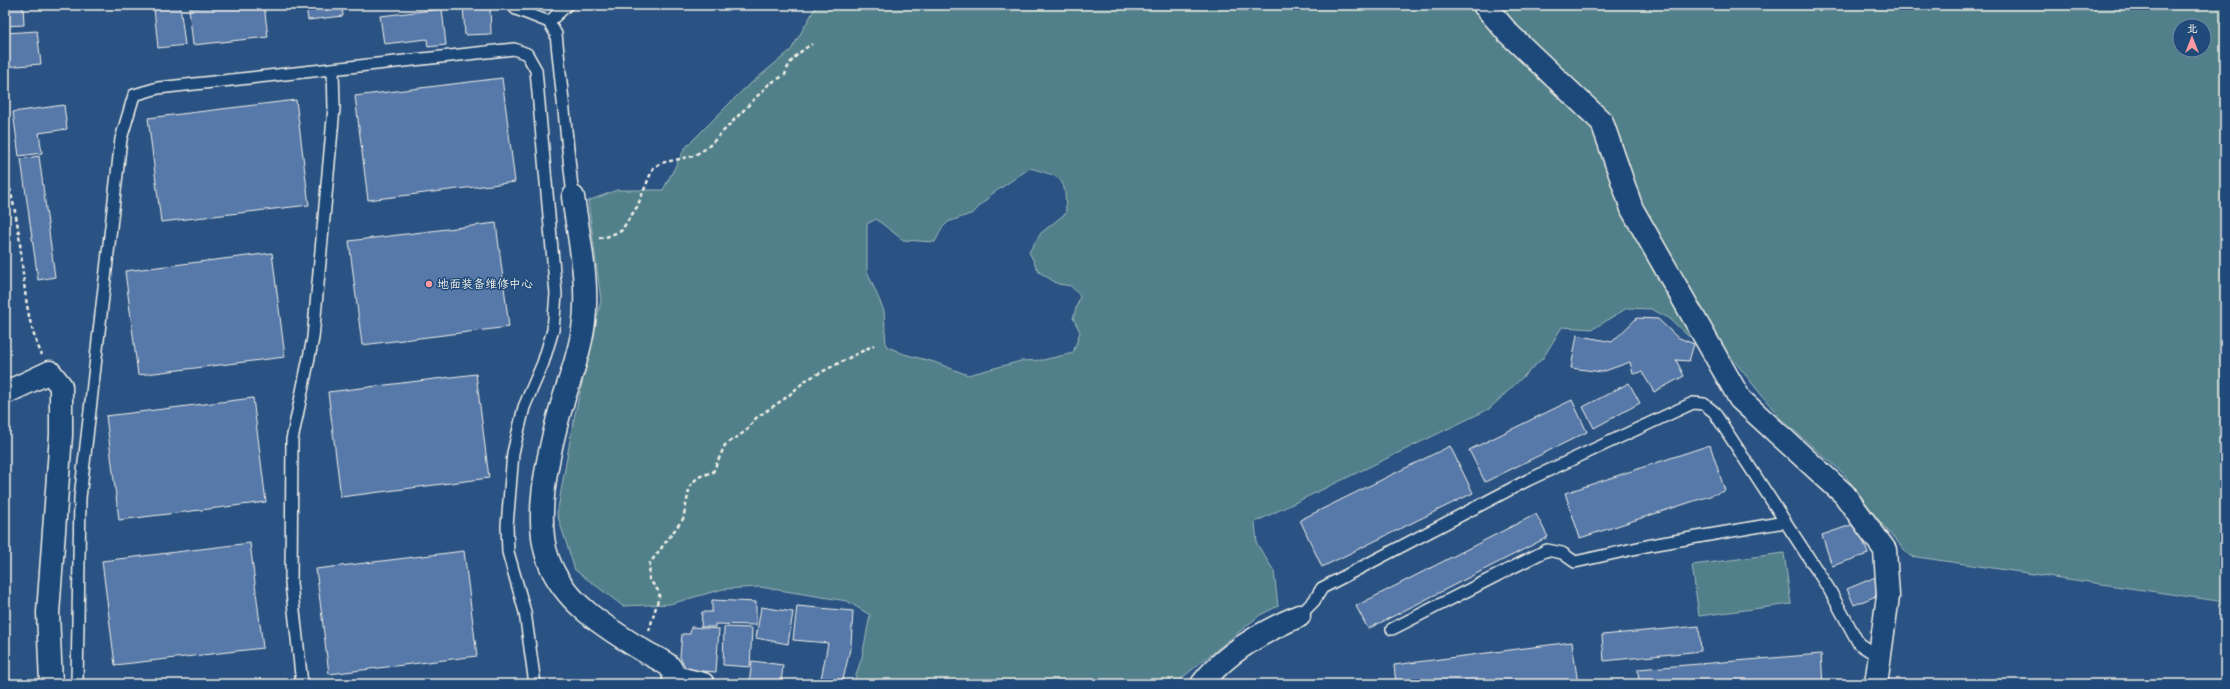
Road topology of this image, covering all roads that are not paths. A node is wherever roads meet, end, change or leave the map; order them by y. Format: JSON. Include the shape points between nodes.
{"nodes":[{"id":1,"x":512,"y":5,"type":"edge"},
{"id":2,"x":567,"y":5,"type":"edge"},
{"id":3,"x":1484,"y":5,"type":"edge"},
{"id":4,"x":549,"y":22,"type":"junction"},
{"id":5,"x":333,"y":69,"type":"junction"},
{"id":6,"x":573,"y":197,"type":"joint"},
{"id":7,"x":5,"y":393,"type":"edge"},
{"id":8,"x":1785,"y":522,"type":"junction"},
{"id":9,"x":1299,"y":616,"type":"joint"},
{"id":10,"x":1392,"y":629,"type":"dead end"},
{"id":11,"x":1878,"y":656,"type":"junction"},
{"id":12,"x":675,"y":681,"type":"edge"},
{"id":13,"x":51,"y":684,"type":"edge"},
{"id":14,"x":77,"y":684,"type":"edge"},
{"id":15,"x":302,"y":684,"type":"edge"},
{"id":16,"x":535,"y":684,"type":"edge"},
{"id":17,"x":702,"y":684,"type":"edge"},
{"id":18,"x":1202,"y":684,"type":"edge"},
{"id":19,"x":1876,"y":684,"type":"edge"}],
"edges":[{"from":1,"to":4,"type":"lane"},
{"from":2,"to":4,"type":"lane"},
{"from":3,"to":11,"type":"street","via":[[1508,32],[1602,122],[1632,209],[1740,399],[1844,494],[1885,550],[1888,596]]},
{"from":4,"to":6,"type":"lane","via":[[556,34]]},
{"from":5,"to":14,"type":"lane","via":[[158,88],[134,95],[121,139],[80,498]]},
{"from":5,"to":15,"type":"lane","via":[[334,108],[313,338],[292,440],[291,583]]},
{"from":5,"to":16,"type":"lane","via":[[514,49],[527,54],[536,70],[556,294],[553,330],[543,363],[524,407],[513,452],[507,526],[508,552],[525,612]]},
{"from":6,"to":12,"type":"street","via":[[586,304],[571,380],[557,421],[541,511],[543,536],[548,558],[558,580],[577,603],[606,628],[669,666]]},
{"from":7,"to":13,"type":"street","via":[[50,372],[61,386],[62,435],[48,613]]},
{"from":8,"to":9,"type":"lane","via":[[1714,412],[1704,404],[1693,404],[1528,480],[1322,588],[1314,601]]},
{"from":8,"to":10,"type":"lane","via":[[1651,545],[1575,562],[1562,554],[1547,550]]},
{"from":8,"to":11,"type":"lane","via":[[1829,589],[1859,644]]},
{"from":9,"to":18,"type":"street","via":[[1271,628],[1227,658]]},
{"from":11,"to":19,"type":"street"},
{"from":12,"to":17,"type":"street"}]}
